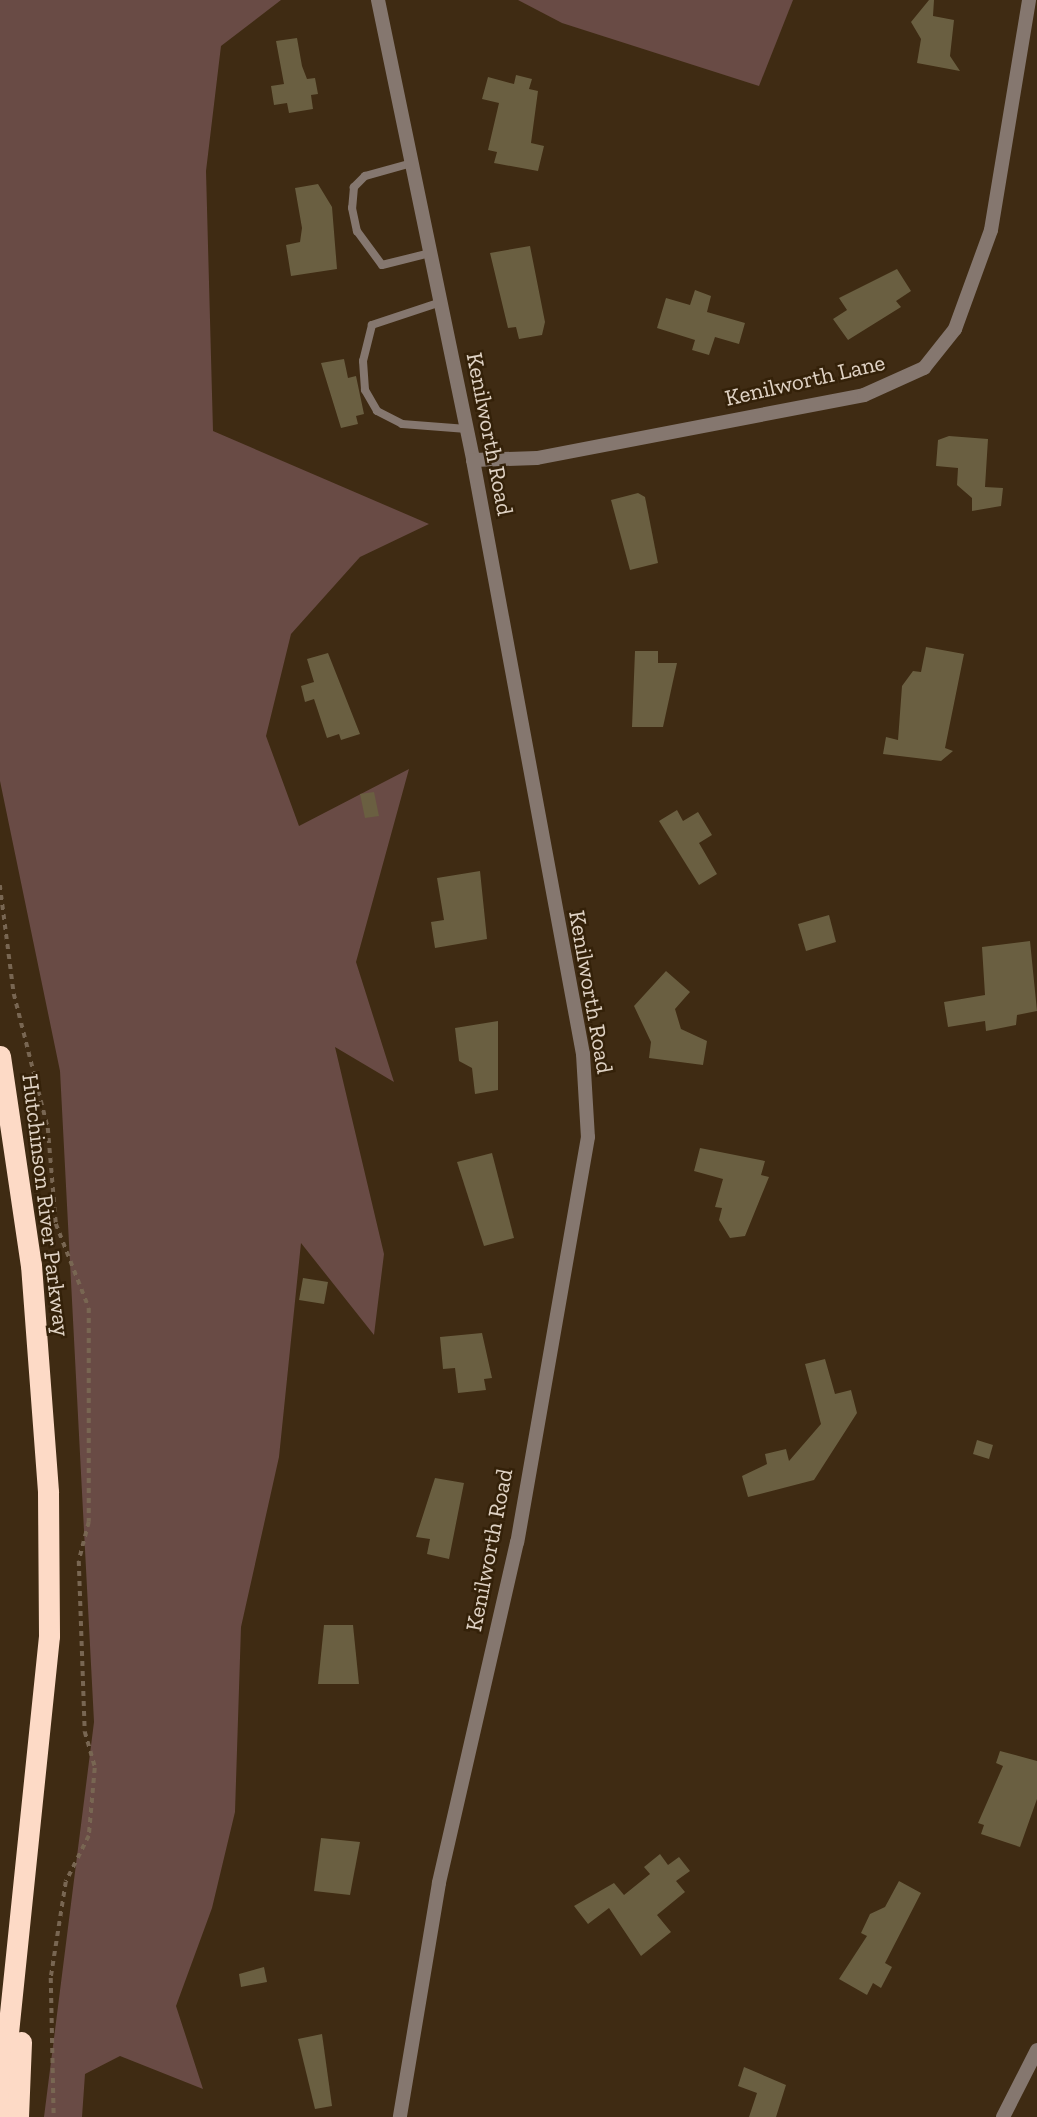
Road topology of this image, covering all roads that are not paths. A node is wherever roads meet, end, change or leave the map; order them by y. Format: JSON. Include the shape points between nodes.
{"nodes":[{"id":1,"x":378,"y":0,"type":"edge"},
{"id":2,"x":1029,"y":0,"type":"edge"},
{"id":3,"x":412,"y":163,"type":"junction"},
{"id":4,"x":430,"y":253,"type":"junction"},
{"id":5,"x":441,"y":302,"type":"junction"},
{"id":6,"x":467,"y":429,"type":"junction"},
{"id":7,"x":474,"y":460,"type":"junction"},
{"id":8,"x":0,"y":1056,"type":"edge"},
{"id":9,"x":26,"y":1899,"type":"junction"},
{"id":10,"x":1037,"y":2050,"type":"edge"},
{"id":11,"x":0,"y":2113,"type":"edge"},
{"id":12,"x":18,"y":2117,"type":"edge"},
{"id":13,"x":400,"y":2117,"type":"edge"},
{"id":14,"x":1003,"y":2117,"type":"edge"}],
"edges":[{"from":1,"to":3,"type":"street","name":"Kenilworth Road"},
{"from":2,"to":7,"type":"street","name":"Kenilworth Lane","via":[[991,230],[956,329],[924,368],[864,395],[537,458]]},
{"from":3,"to":4,"type":"street","name":"Kenilworth Road"},
{"from":3,"to":4,"type":"lane","via":[[365,176],[354,187],[352,208],[357,231],[382,265]]},
{"from":4,"to":5,"type":"street","name":"Kenilworth Road"},
{"from":5,"to":6,"type":"street","name":"Kenilworth Road"},
{"from":5,"to":6,"type":"lane","via":[[372,325],[363,361],[365,390],[377,411],[402,424]]},
{"from":6,"to":7,"type":"street","name":"Kenilworth Road"},
{"from":7,"to":13,"type":"street","name":"Kenilworth Road","via":[[583,1054],[588,1137],[517,1542],[439,1884]]},
{"from":8,"to":9,"type":"highway","name":"Hutchinson River Parkway","via":[[31,1265],[48,1492],[49,1636]]},
{"from":9,"to":11,"type":"highway","name":"Hutchinson River Parkway"},
{"from":9,"to":12,"type":"highway"},
{"from":10,"to":14,"type":"street"}]}
